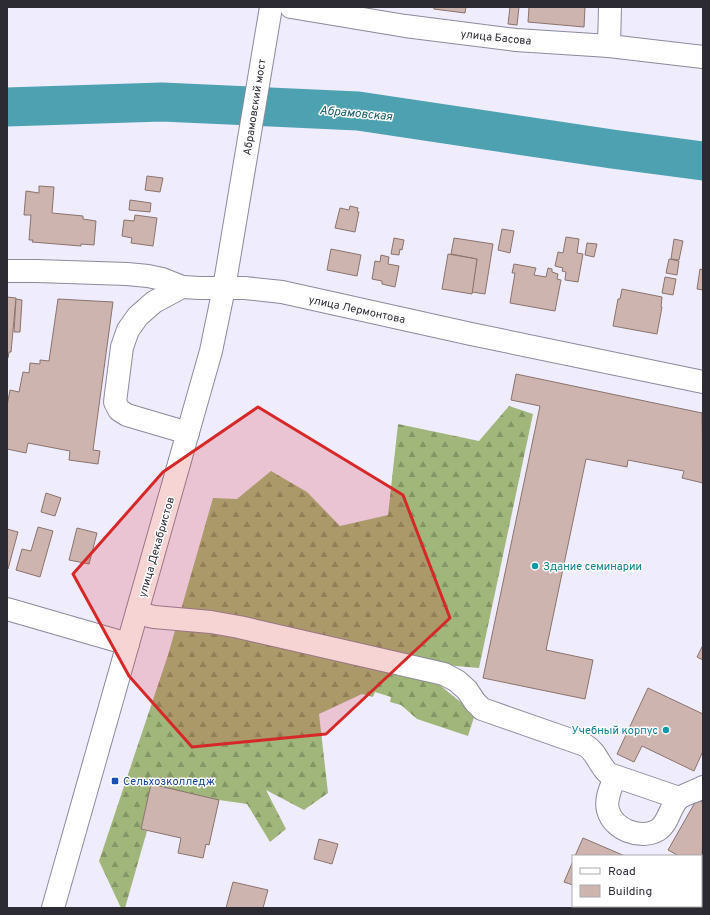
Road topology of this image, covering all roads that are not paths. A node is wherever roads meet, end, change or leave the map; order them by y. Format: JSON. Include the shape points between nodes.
{"nodes":[{"id":1,"x":271,"y":7,"type":"edge"},
{"id":2,"x":291,"y":7,"type":"edge"},
{"id":3,"x":610,"y":7,"type":"edge"},
{"id":4,"x":609,"y":46,"type":"junction"},
{"id":5,"x":703,"y":57,"type":"edge"},
{"id":6,"x":242,"y":182,"type":"joint"},
{"id":7,"x":7,"y":271,"type":"edge"},
{"id":8,"x":182,"y":287,"type":"junction"},
{"id":9,"x":224,"y":288,"type":"junction"},
{"id":10,"x":703,"y":382,"type":"edge"},
{"id":11,"x":188,"y":433,"type":"junction"},
{"id":12,"x":7,"y":609,"type":"edge"},
{"id":13,"x":137,"y":613,"type":"junction"},
{"id":14,"x":128,"y":644,"type":"junction"},
{"id":15,"x":615,"y":777,"type":"junction"},
{"id":16,"x":703,"y":787,"type":"edge"},
{"id":17,"x":679,"y":798,"type":"junction"},
{"id":18,"x":53,"y":908,"type":"edge"}],
"edges":[{"from":1,"to":6,"type":"street","name":"Абрамовский мост"},
{"from":2,"to":4,"type":"street","name":"улица Басова","via":[[405,26],[501,38]]},
{"from":3,"to":4,"type":"street"},
{"from":4,"to":5,"type":"street","name":"улица Басова"},
{"from":6,"to":9,"type":"street","name":"улица Декабристов"},
{"from":7,"to":8,"type":"street","name":"улица Лермонтова","via":[[127,274],[155,278]]},
{"from":8,"to":9,"type":"street","name":"улица Лермонтова"},
{"from":8,"to":11,"type":"street","via":[[154,302],[138,316],[128,330],[122,347],[115,402],[119,410],[127,415]]},
{"from":9,"to":10,"type":"street","name":"улица Лермонтова","via":[[257,288],[282,292]]},
{"from":9,"to":11,"type":"street","name":"улица Декабристов","via":[[211,351]]},
{"from":11,"to":13,"type":"street","name":"улица Декабристов"},
{"from":12,"to":14,"type":"street"},
{"from":13,"to":14,"type":"street","name":"улица Декабристов"},
{"from":13,"to":15,"type":"street","via":[[239,627],[444,674],[457,681],[482,708],[591,748],[605,771]]},
{"from":14,"to":18,"type":"street","name":"улица Декабристов"},
{"from":15,"to":17,"type":"street"},
{"from":15,"to":17,"type":"street","via":[[607,801],[608,810],[612,819],[625,830],[652,833],[660,828]]},
{"from":16,"to":17,"type":"street"}]}
